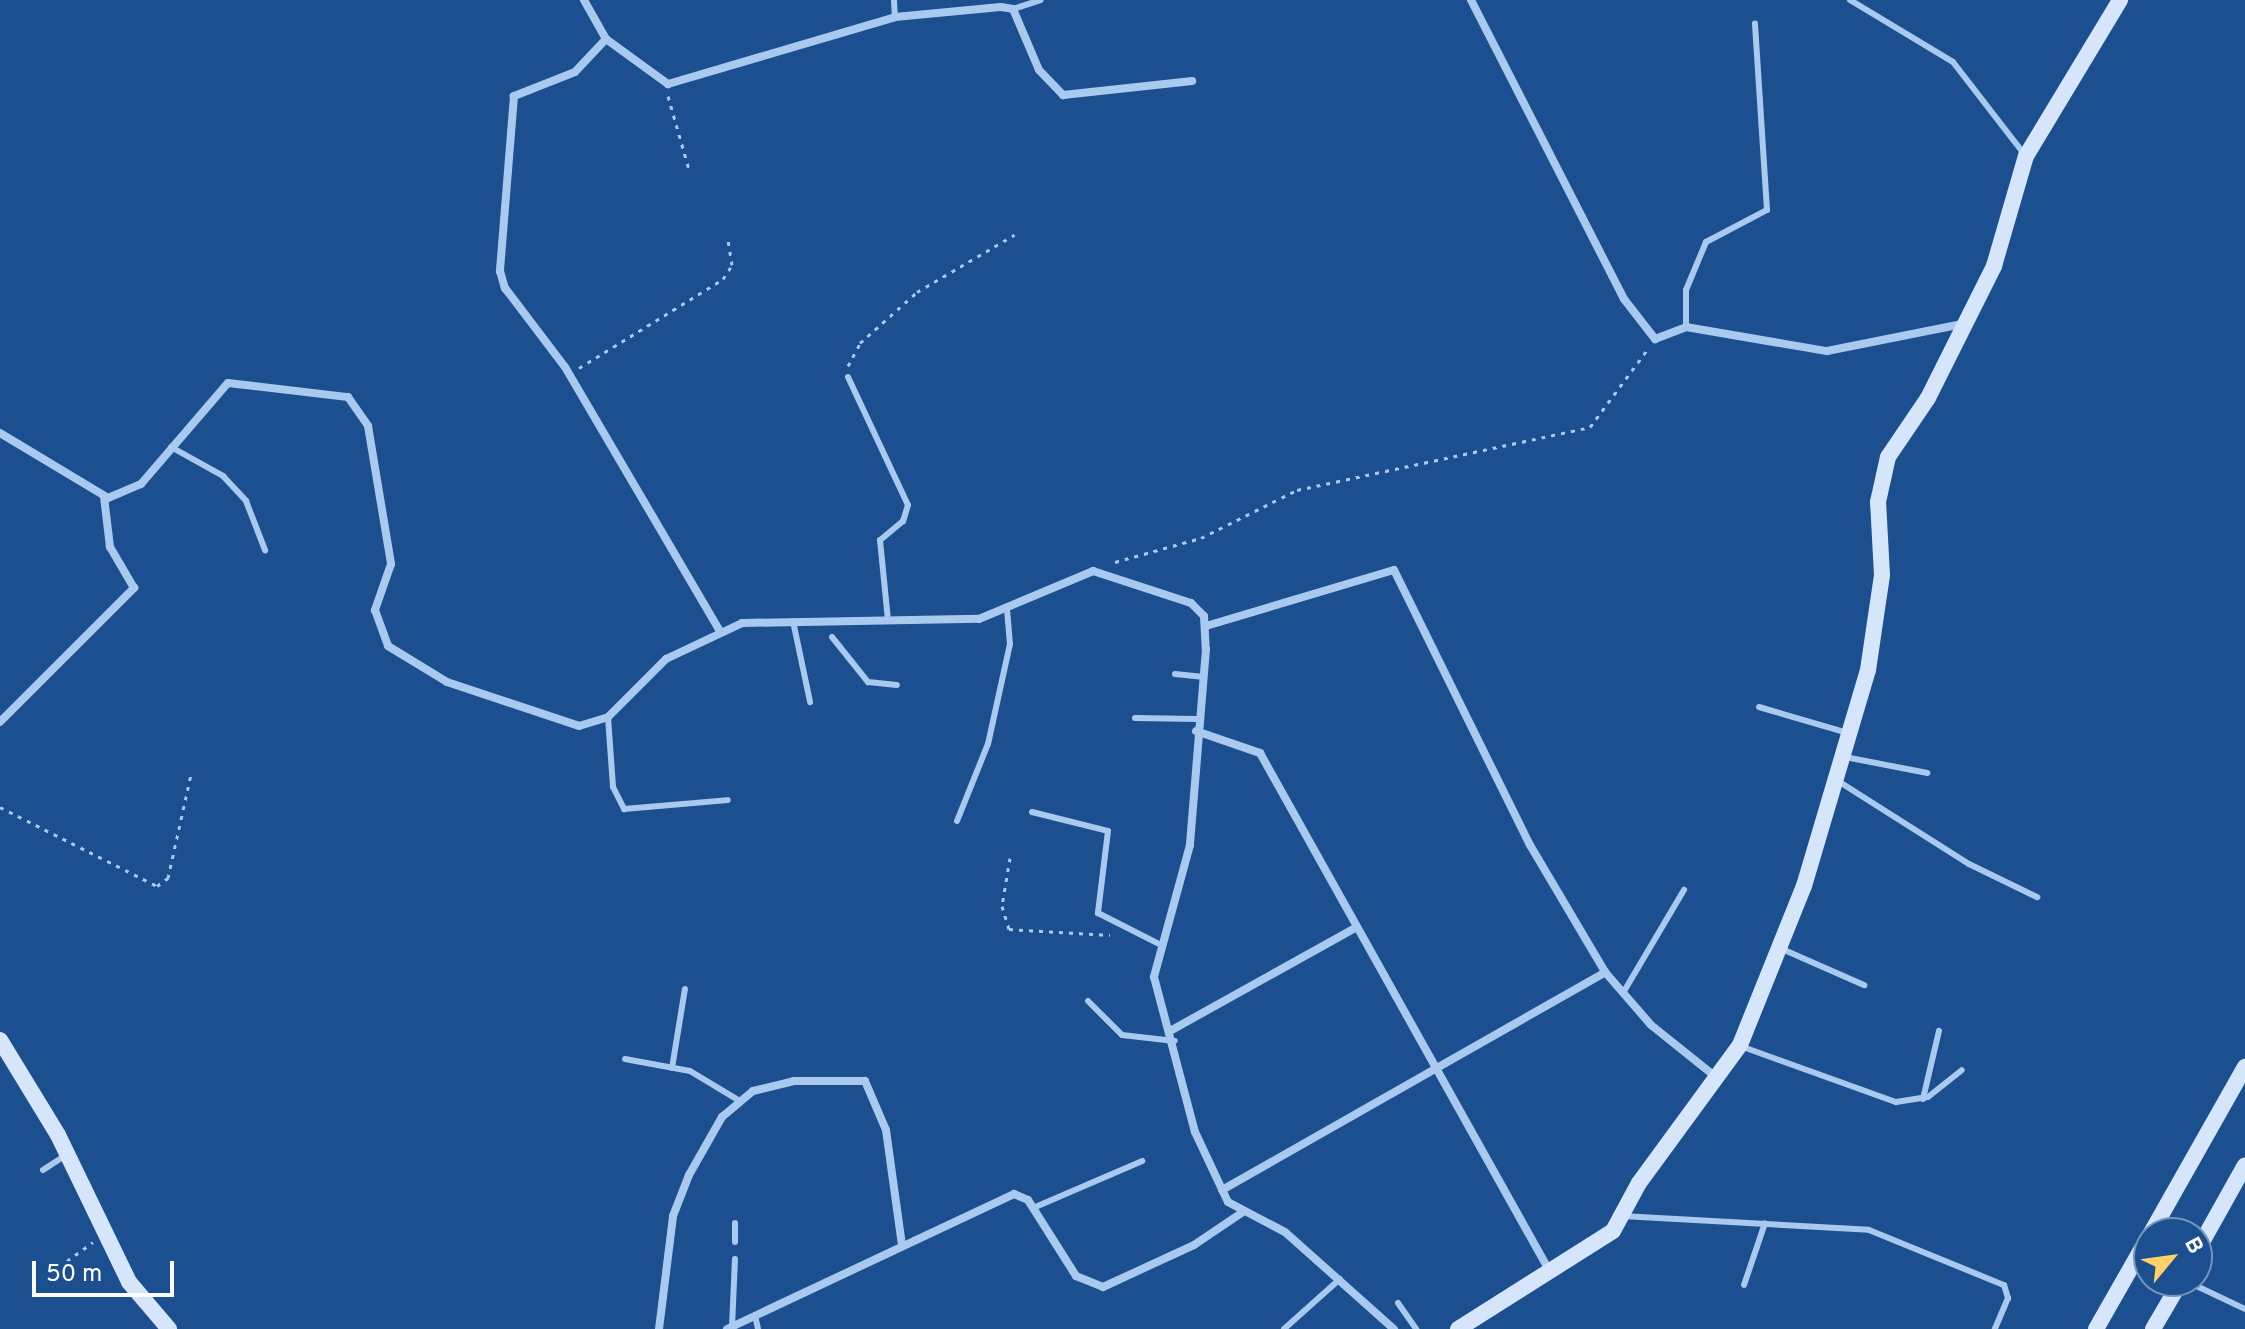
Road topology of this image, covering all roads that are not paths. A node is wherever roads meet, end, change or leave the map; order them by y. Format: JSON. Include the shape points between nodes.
{"nodes":[{"id":1,"x":584,"y":0,"type":"edge"},
{"id":2,"x":894,"y":0,"type":"edge"},
{"id":3,"x":1041,"y":0,"type":"edge"},
{"id":4,"x":1471,"y":0,"type":"edge"},
{"id":5,"x":1850,"y":0,"type":"edge"},
{"id":6,"x":2120,"y":0,"type":"edge"},
{"id":7,"x":1013,"y":9,"type":"junction"},
{"id":8,"x":895,"y":17,"type":"junction"},
{"id":9,"x":1755,"y":23,"type":"dead end"},
{"id":10,"x":606,"y":39,"type":"junction"},
{"id":11,"x":1192,"y":81,"type":"dead end"},
{"id":12,"x":2026,"y":156,"type":"junction"},
{"id":13,"x":1962,"y":324,"type":"junction"},
{"id":14,"x":1686,"y":327,"type":"junction"},
{"id":15,"x":848,"y":377,"type":"road end"},
{"id":16,"x":0,"y":433,"type":"edge"},
{"id":17,"x":171,"y":447,"type":"junction"},
{"id":18,"x":104,"y":497,"type":"junction"},
{"id":19,"x":265,"y":550,"type":"dead end"},
{"id":20,"x":1007,"y":612,"type":"junction"},
{"id":21,"x":888,"y":620,"type":"junction"},
{"id":22,"x":793,"y":621,"type":"junction"},
{"id":23,"x":1206,"y":626,"type":"junction"},
{"id":24,"x":720,"y":631,"type":"junction"},
{"id":25,"x":832,"y":637,"type":"dead end"},
{"id":26,"x":1175,"y":674,"type":"dead end"},
{"id":27,"x":1202,"y":677,"type":"junction"},
{"id":28,"x":897,"y":685,"type":"dead end"},
{"id":29,"x":810,"y":702,"type":"dead end"},
{"id":30,"x":1759,"y":707,"type":"dead end"},
{"id":31,"x":608,"y":717,"type":"junction"},
{"id":32,"x":1135,"y":718,"type":"dead end"},
{"id":33,"x":1197,"y":719,"type":"junction"},
{"id":34,"x":0,"y":722,"type":"edge"},
{"id":35,"x":1196,"y":731,"type":"junction"},
{"id":36,"x":1848,"y":733,"type":"junction"},
{"id":37,"x":1841,"y":756,"type":"junction"},
{"id":38,"x":1927,"y":773,"type":"dead end"},
{"id":39,"x":1835,"y":779,"type":"junction"},
{"id":40,"x":728,"y":800,"type":"dead end"},
{"id":41,"x":1032,"y":812,"type":"dead end"},
{"id":42,"x":957,"y":821,"type":"dead end"},
{"id":43,"x":1684,"y":890,"type":"dead end"},
{"id":44,"x":2037,"y":897,"type":"dead end"},
{"id":45,"x":1357,"y":927,"type":"junction"},
{"id":46,"x":1161,"y":945,"type":"junction"},
{"id":47,"x":1782,"y":949,"type":"junction"},
{"id":48,"x":1605,"y":972,"type":"junction"},
{"id":49,"x":1864,"y":985,"type":"dead end"},
{"id":50,"x":685,"y":989,"type":"dead end"},
{"id":51,"x":1623,"y":993,"type":"junction"},
{"id":52,"x":1088,"y":1001,"type":"dead end"},
{"id":53,"x":1170,"y":1031,"type":"junction"},
{"id":54,"x":1939,"y":1031,"type":"dead end"},
{"id":55,"x":0,"y":1040,"type":"edge"},
{"id":56,"x":1175,"y":1041,"type":"junction"},
{"id":57,"x":1740,"y":1045,"type":"junction"},
{"id":58,"x":625,"y":1059,"type":"dead end"},
{"id":59,"x":2245,"y":1067,"type":"edge"},
{"id":60,"x":672,"y":1068,"type":"junction"},
{"id":61,"x":1436,"y":1068,"type":"junction"},
{"id":62,"x":1962,"y":1070,"type":"dead end"},
{"id":63,"x":1716,"y":1077,"type":"junction"},
{"id":64,"x":1923,"y":1099,"type":"junction"},
{"id":65,"x":738,"y":1100,"type":"junction"},
{"id":66,"x":66,"y":1155,"type":"junction"},
{"id":67,"x":1142,"y":1161,"type":"dead end"},
{"id":68,"x":2245,"y":1165,"type":"edge"},
{"id":69,"x":43,"y":1170,"type":"dead end"},
{"id":70,"x":1222,"y":1190,"type":"junction"},
{"id":71,"x":1033,"y":1208,"type":"junction"},
{"id":72,"x":1243,"y":1212,"type":"junction"},
{"id":73,"x":1619,"y":1216,"type":"junction"},
{"id":74,"x":2160,"y":1217,"type":"edge"},
{"id":75,"x":2213,"y":1222,"type":"edge"},
{"id":76,"x":735,"y":1223,"type":"dead end"},
{"id":77,"x":1765,"y":1223,"type":"junction"},
{"id":78,"x":735,"y":1242,"type":"dead end"},
{"id":79,"x":902,"y":1245,"type":"junction"},
{"id":80,"x":735,"y":1259,"type":"dead end"},
{"id":81,"x":1550,"y":1272,"type":"junction"},
{"id":82,"x":2133,"y":1275,"type":"edge"},
{"id":83,"x":1340,"y":1279,"type":"junction"},
{"id":84,"x":1744,"y":1285,"type":"dead end"},
{"id":85,"x":2213,"y":1295,"type":"edge"},
{"id":86,"x":2173,"y":1297,"type":"edge"},
{"id":87,"x":1398,"y":1303,"type":"dead end"},
{"id":88,"x":2245,"y":1309,"type":"edge"},
{"id":89,"x":755,"y":1315,"type":"junction"},
{"id":90,"x":729,"y":1328,"type":"edge"},
{"id":91,"x":169,"y":1329,"type":"edge"},
{"id":92,"x":659,"y":1329,"type":"edge"},
{"id":93,"x":758,"y":1329,"type":"edge"},
{"id":94,"x":1284,"y":1329,"type":"edge"},
{"id":95,"x":1394,"y":1329,"type":"edge"},
{"id":96,"x":1416,"y":1329,"type":"edge"},
{"id":97,"x":1458,"y":1329,"type":"edge"},
{"id":98,"x":1995,"y":1329,"type":"edge"},
{"id":99,"x":2096,"y":1329,"type":"edge"},
{"id":100,"x":2153,"y":1329,"type":"edge"}],
"edges":[{"from":1,"to":10,"type":"street"},
{"from":2,"to":8,"type":"lane"},
{"from":3,"to":7,"type":"lane"},
{"from":4,"to":14,"type":"street","via":[[1624,299],[1655,339]]},
{"from":5,"to":12,"type":"lane","via":[[1953,62]]},
{"from":6,"to":12,"type":"street"},
{"from":7,"to":8,"type":"street"},
{"from":7,"to":11,"type":"street","via":[[1039,70],[1063,95]]},
{"from":8,"to":10,"type":"street","via":[[668,84]]},
{"from":9,"to":14,"type":"lane","via":[[1767,210],[1706,242],[1686,290]]},
{"from":10,"to":24,"type":"street","via":[[575,72],[519,90],[511,116],[512,187],[500,271],[505,288],[569,374]]},
{"from":12,"to":13,"type":"street","via":[[1994,266]]},
{"from":13,"to":14,"type":"street","via":[[1827,351]]},
{"from":13,"to":36,"type":"street","via":[[1928,398],[1888,457],[1878,502],[1882,575]]},
{"from":15,"to":21,"type":"lane","via":[[908,505],[903,521],[880,540]]},
{"from":16,"to":18,"type":"street"},
{"from":17,"to":18,"type":"street","via":[[141,484]]},
{"from":17,"to":19,"type":"lane","via":[[238,492],[258,518]]},
{"from":17,"to":31,"type":"street","via":[[228,383],[348,397],[368,426],[388,549],[389,577],[375,610],[388,646],[447,682],[579,726]]},
{"from":18,"to":34,"type":"street","via":[[110,547],[134,588]]},
{"from":20,"to":21,"type":"street"},
{"from":20,"to":23,"type":"street","via":[[1093,571],[1191,603]]},
{"from":20,"to":42,"type":"lane","via":[[1010,644],[988,744]]},
{"from":21,"to":22,"type":"street"},
{"from":22,"to":24,"type":"street"},
{"from":22,"to":29,"type":"lane"},
{"from":23,"to":27,"type":"street"},
{"from":23,"to":48,"type":"street","via":[[1394,570],[1530,845]]},
{"from":24,"to":31,"type":"street","via":[[651,671]]},
{"from":25,"to":28,"type":"lane","via":[[868,682]]},
{"from":26,"to":27,"type":"lane"},
{"from":27,"to":33,"type":"street"},
{"from":30,"to":36,"type":"lane"},
{"from":31,"to":40,"type":"lane","via":[[613,787],[624,809]]},
{"from":32,"to":33,"type":"lane"},
{"from":33,"to":35,"type":"street"},
{"from":35,"to":45,"type":"street","via":[[1260,753]]},
{"from":35,"to":46,"type":"street","via":[[1190,845],[1174,923]]},
{"from":36,"to":37,"type":"street"},
{"from":37,"to":38,"type":"lane"},
{"from":37,"to":39,"type":"street"},
{"from":39,"to":44,"type":"lane","via":[[1969,864]]},
{"from":39,"to":47,"type":"street"},
{"from":41,"to":46,"type":"lane","via":[[1108,831],[1098,913]]},
{"from":43,"to":51,"type":"lane"},
{"from":45,"to":53,"type":"street"},
{"from":45,"to":61,"type":"street"},
{"from":46,"to":53,"type":"street","via":[[1154,977]]},
{"from":47,"to":49,"type":"lane"},
{"from":47,"to":57,"type":"street"},
{"from":48,"to":51,"type":"street"},
{"from":48,"to":61,"type":"street"},
{"from":50,"to":60,"type":"lane"},
{"from":51,"to":63,"type":"street"},
{"from":52,"to":56,"type":"lane","via":[[1122,1035]]},
{"from":53,"to":56,"type":"street"},
{"from":54,"to":64,"type":"lane"},
{"from":55,"to":66,"type":"street"},
{"from":56,"to":70,"type":"street","via":[[1195,1132]]},
{"from":57,"to":63,"type":"street"},
{"from":57,"to":64,"type":"lane","via":[[1896,1102]]},
{"from":58,"to":60,"type":"lane"},
{"from":59,"to":74,"type":"street"},
{"from":60,"to":65,"type":"lane","via":[[715,1082]]},
{"from":61,"to":70,"type":"street"},
{"from":61,"to":81,"type":"street"},
{"from":62,"to":64,"type":"lane"},
{"from":63,"to":73,"type":"street"},
{"from":65,"to":79,"type":"street","via":[[794,1081],[865,1081],[886,1130]]},
{"from":65,"to":92,"type":"street","via":[[689,1175],[673,1216]]},
{"from":66,"to":69,"type":"lane"},
{"from":66,"to":91,"type":"street","via":[[102,1236]]},
{"from":67,"to":71,"type":"lane"},
{"from":68,"to":75,"type":"street"},
{"from":70,"to":72,"type":"street"},
{"from":71,"to":72,"type":"street","via":[[1076,1276],[1103,1287],[1194,1245]]},
{"from":71,"to":79,"type":"street","via":[[1014,1194]]},
{"from":72,"to":83,"type":"street","via":[[1285,1232]]},
{"from":73,"to":77,"type":"lane"},
{"from":73,"to":81,"type":"street","via":[[1613,1231]]},
{"from":76,"to":78,"type":"lane"},
{"from":77,"to":84,"type":"lane"},
{"from":77,"to":98,"type":"lane","via":[[1869,1230],[1994,1279],[2008,1298]]},
{"from":79,"to":89,"type":"street"},
{"from":80,"to":90,"type":"lane"},
{"from":81,"to":97,"type":"street"},
{"from":82,"to":99,"type":"street"},
{"from":83,"to":94,"type":"lane"},
{"from":83,"to":95,"type":"street"},
{"from":85,"to":88,"type":"lane"},
{"from":86,"to":100,"type":"street"},
{"from":87,"to":96,"type":"lane"},
{"from":89,"to":90,"type":"street"},
{"from":89,"to":93,"type":"lane"}]}
